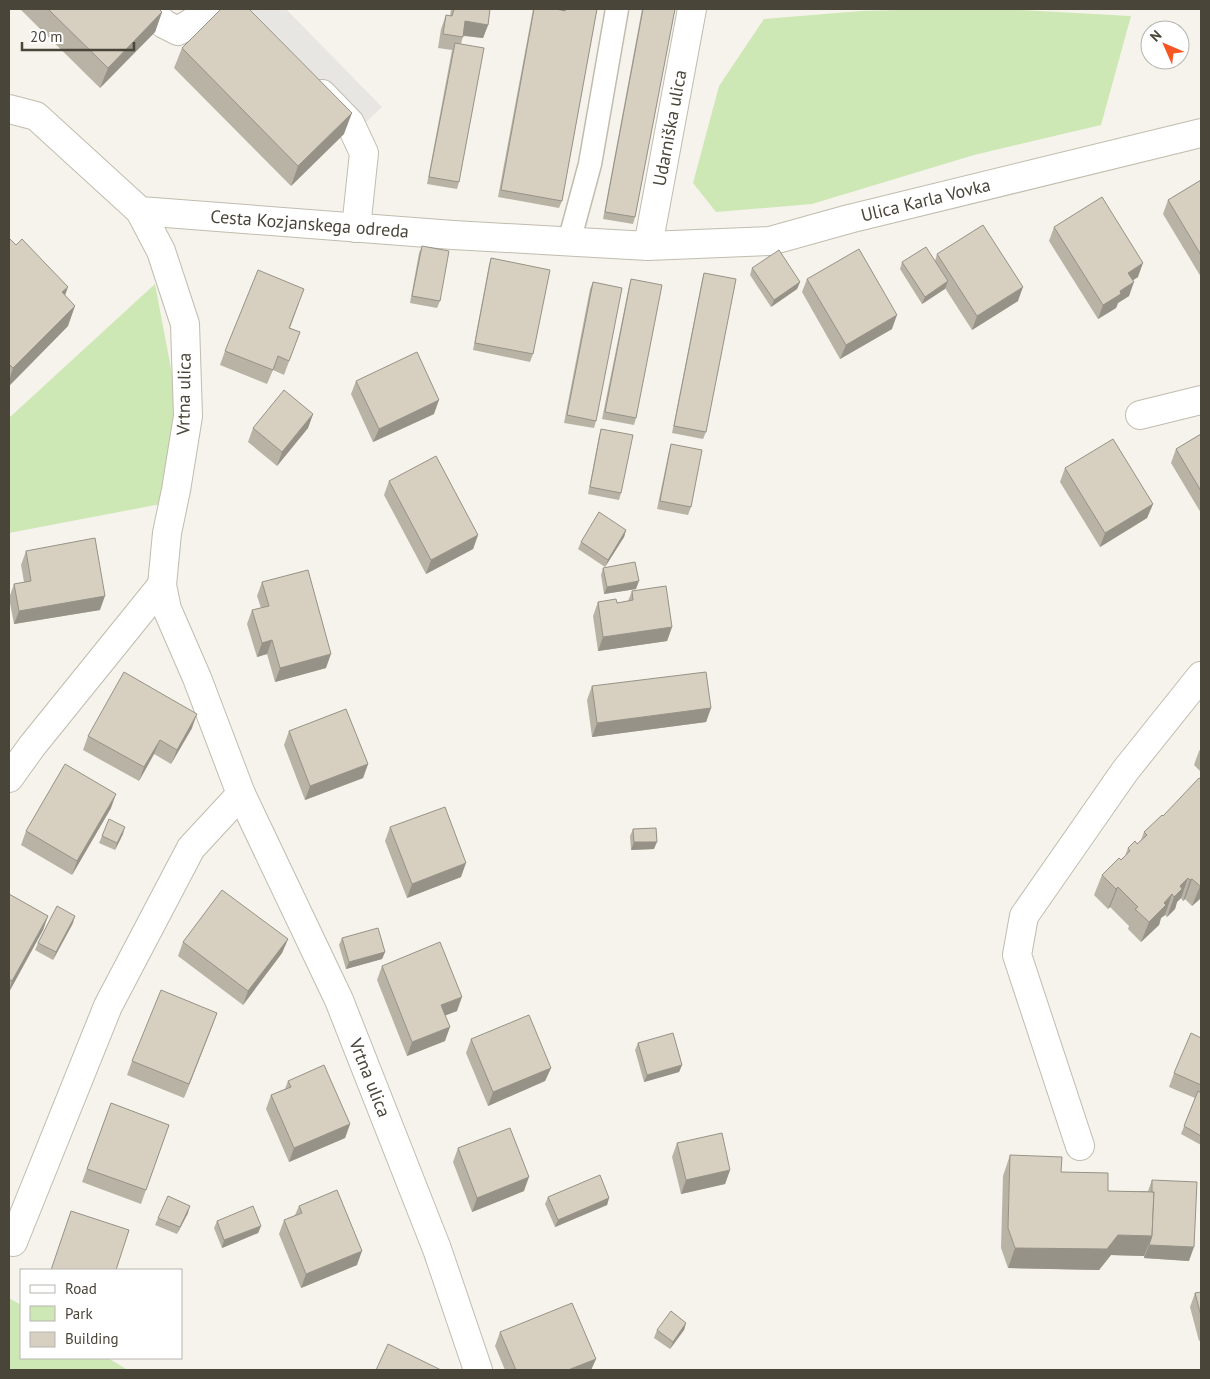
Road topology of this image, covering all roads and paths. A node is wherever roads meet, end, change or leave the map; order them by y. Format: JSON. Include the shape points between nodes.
{"nodes":[{"id":1,"x":149,"y":9,"type":"edge"},
{"id":2,"x":213,"y":9,"type":"edge"},
{"id":3,"x":617,"y":9,"type":"edge"},
{"id":4,"x":692,"y":9,"type":"edge"},
{"id":5,"x":302,"y":73,"type":"edge"},
{"id":6,"x":9,"y":109,"type":"edge"},
{"id":7,"x":1201,"y":133,"type":"edge"},
{"id":8,"x":140,"y":211,"type":"junction"},
{"id":9,"x":356,"y":228,"type":"junction"},
{"id":10,"x":569,"y":242,"type":"junction"},
{"id":11,"x":648,"y":246,"type":"junction"},
{"id":12,"x":1201,"y":400,"type":"edge"},
{"id":13,"x":1140,"y":415,"type":"dead end"},
{"id":14,"x":162,"y":585,"type":"junction"},
{"id":15,"x":1201,"y":676,"type":"edge"},
{"id":16,"x":9,"y":778,"type":"edge"},
{"id":17,"x":241,"y":794,"type":"junction"},
{"id":18,"x":1080,"y":1146,"type":"dead end"},
{"id":19,"x":13,"y":1242,"type":"dead end"},
{"id":20,"x":478,"y":1370,"type":"edge"}],
"edges":[{"from":1,"to":2,"type":"street","via":[[164,24],[178,31]]},
{"from":3,"to":10,"type":"lane","via":[[590,164]]},
{"from":4,"to":11,"type":"street","name":"Udarniška ulica"},
{"from":5,"to":9,"type":"street","via":[[350,123],[364,153]]},
{"from":6,"to":8,"type":"street","via":[[36,116]]},
{"from":7,"to":11,"type":"street","name":"Ulica Karla Vovka","via":[[770,241]]},
{"from":8,"to":9,"type":"street","name":"Cesta Kozjanskega odreda"},
{"from":8,"to":14,"type":"street","name":"Vrtna ulica","via":[[161,251],[184,324],[188,416],[167,533]]},
{"from":9,"to":10,"type":"street","name":"Cesta Kozjanskega odreda"},
{"from":10,"to":11,"type":"street","name":"Cesta Kozjanskega odreda"},
{"from":12,"to":13,"type":"street"},
{"from":14,"to":16,"type":"street"},
{"from":14,"to":17,"type":"street","name":"Vrtna ulica","via":[[168,610]]},
{"from":15,"to":18,"type":"street","via":[[1125,771],[1024,916],[1017,955]]},
{"from":17,"to":19,"type":"street","via":[[191,848],[108,1006]]},
{"from":17,"to":20,"type":"street","name":"Vrtna ulica","via":[[339,1000],[438,1249]]}]}
